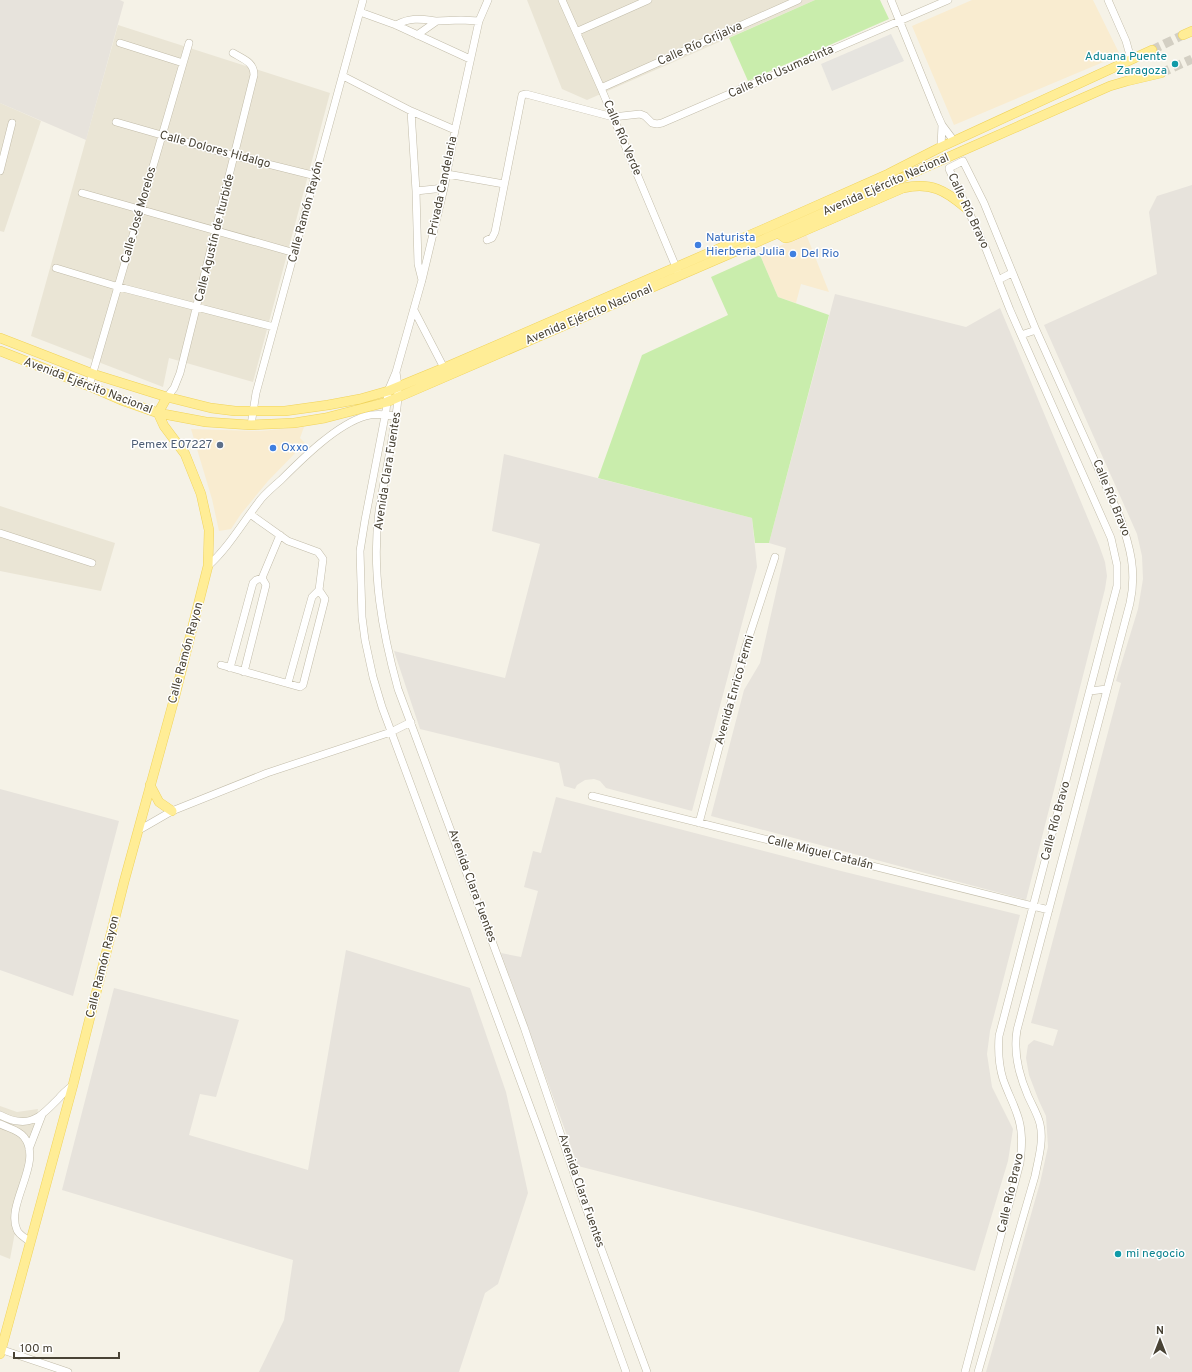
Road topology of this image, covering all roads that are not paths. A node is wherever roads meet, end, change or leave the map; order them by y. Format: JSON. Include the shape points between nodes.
{"nodes":[{"id":1,"x":363,"y":0,"type":"edge"},
{"id":2,"x":488,"y":0,"type":"edge"},
{"id":3,"x":562,"y":0,"type":"edge"},
{"id":4,"x":648,"y":0,"type":"edge"},
{"id":5,"x":798,"y":0,"type":"edge"},
{"id":6,"x":891,"y":0,"type":"edge"},
{"id":7,"x":948,"y":0,"type":"edge"},
{"id":8,"x":1108,"y":0,"type":"edge"},
{"id":9,"x":360,"y":12,"type":"junction"},
{"id":10,"x":900,"y":20,"type":"junction"},
{"id":11,"x":437,"y":21,"type":"junction"},
{"id":12,"x":479,"y":21,"type":"junction"},
{"id":13,"x":396,"y":25,"type":"junction"},
{"id":14,"x":576,"y":32,"type":"junction"},
{"id":15,"x":417,"y":35,"type":"junction"},
{"id":16,"x":120,"y":43,"type":"dead end"},
{"id":17,"x":189,"y":43,"type":"dead end"},
{"id":18,"x":1152,"y":50,"type":"tunnel mouth"},
{"id":19,"x":233,"y":54,"type":"dead end"},
{"id":20,"x":1131,"y":59,"type":"junction"},
{"id":21,"x":470,"y":60,"type":"junction"},
{"id":22,"x":183,"y":63,"type":"junction"},
{"id":23,"x":1162,"y":72,"type":"tunnel mouth"},
{"id":24,"x":343,"y":76,"type":"junction"},
{"id":25,"x":601,"y":88,"type":"junction"},
{"id":26,"x":411,"y":111,"type":"junction"},
{"id":27,"x":613,"y":117,"type":"junction"},
{"id":28,"x":116,"y":122,"type":"dead end"},
{"id":29,"x":12,"y":123,"type":"dead end"},
{"id":30,"x":942,"y":125,"type":"junction"},
{"id":31,"x":455,"y":130,"type":"junction"},
{"id":32,"x":162,"y":135,"type":"junction"},
{"id":33,"x":954,"y":141,"type":"junction"},
{"id":34,"x":941,"y":147,"type":"junction"},
{"id":35,"x":235,"y":156,"type":"junction"},
{"id":36,"x":0,"y":171,"type":"edge"},
{"id":37,"x":447,"y":174,"type":"junction"},
{"id":38,"x":316,"y":176,"type":"junction"},
{"id":39,"x":504,"y":184,"type":"junction"},
{"id":40,"x":444,"y":188,"type":"junction"},
{"id":41,"x":416,"y":191,"type":"junction"},
{"id":42,"x":875,"y":191,"type":"junction"},
{"id":43,"x":82,"y":193,"type":"dead end"},
{"id":44,"x":966,"y":208,"type":"junction"},
{"id":45,"x":141,"y":209,"type":"junction"},
{"id":46,"x":216,"y":230,"type":"junction"},
{"id":47,"x":778,"y":234,"type":"junction"},
{"id":48,"x":487,"y":240,"type":"dead end"},
{"id":49,"x":295,"y":253,"type":"junction"},
{"id":50,"x":56,"y":268,"type":"dead end"},
{"id":51,"x":678,"y":272,"type":"junction"},
{"id":52,"x":1012,"y":273,"type":"junction"},
{"id":53,"x":422,"y":280,"type":"junction"},
{"id":54,"x":998,"y":280,"type":"junction"},
{"id":55,"x":119,"y":287,"type":"junction"},
{"id":56,"x":197,"y":308,"type":"junction"},
{"id":57,"x":414,"y":310,"type":"junction"},
{"id":58,"x":274,"y":327,"type":"junction"},
{"id":59,"x":1036,"y":330,"type":"junction"},
{"id":60,"x":1021,"y":335,"type":"junction"},
{"id":61,"x":0,"y":338,"type":"edge"},
{"id":62,"x":0,"y":351,"type":"edge"},
{"id":63,"x":444,"y":368,"type":"junction"},
{"id":64,"x":396,"y":372,"type":"junction"},
{"id":65,"x":94,"y":374,"type":"junction"},
{"id":66,"x":90,"y":386,"type":"junction"},
{"id":67,"x":399,"y":387,"type":"junction"},
{"id":68,"x":388,"y":390,"type":"junction"},
{"id":69,"x":167,"y":397,"type":"junction"},
{"id":70,"x":399,"y":397,"type":"junction"},
{"id":71,"x":387,"y":402,"type":"junction"},
{"id":72,"x":253,"y":411,"type":"junction"},
{"id":73,"x":158,"y":413,"type":"junction"},
{"id":74,"x":385,"y":415,"type":"junction"},
{"id":75,"x":396,"y":416,"type":"junction"},
{"id":76,"x":251,"y":425,"type":"junction"},
{"id":77,"x":250,"y":514,"type":"junction"},
{"id":78,"x":0,"y":533,"type":"edge"},
{"id":79,"x":280,"y":535,"type":"junction"},
{"id":80,"x":775,"y":557,"type":"dead end"},
{"id":81,"x":92,"y":563,"type":"dead end"},
{"id":82,"x":208,"y":566,"type":"junction"},
{"id":83,"x":262,"y":578,"type":"junction"},
{"id":84,"x":319,"y":590,"type":"junction"},
{"id":85,"x":221,"y":665,"type":"dead end"},
{"id":86,"x":230,"y":668,"type":"junction"},
{"id":87,"x":244,"y":672,"type":"junction"},
{"id":88,"x":288,"y":683,"type":"junction"},
{"id":89,"x":1107,"y":689,"type":"junction"},
{"id":90,"x":1090,"y":692,"type":"junction"},
{"id":91,"x":411,"y":722,"type":"junction"},
{"id":92,"x":391,"y":732,"type":"junction"},
{"id":93,"x":150,"y":785,"type":"junction"},
{"id":94,"x":592,"y":796,"type":"dead end"},
{"id":95,"x":172,"y":811,"type":"junction"},
{"id":96,"x":699,"y":823,"type":"junction"},
{"id":97,"x":139,"y":830,"type":"junction"},
{"id":98,"x":1033,"y":907,"type":"junction"},
{"id":99,"x":1049,"y":910,"type":"junction"},
{"id":100,"x":72,"y":1085,"type":"junction"},
{"id":101,"x":0,"y":1115,"type":"edge"},
{"id":102,"x":42,"y":1115,"type":"junction"},
{"id":103,"x":0,"y":1124,"type":"edge"},
{"id":104,"x":29,"y":1150,"type":"junction"},
{"id":105,"x":30,"y":1242,"type":"junction"},
{"id":106,"x":1,"y":1351,"type":"edge"},
{"id":107,"x":971,"y":1351,"type":"junction"},
{"id":108,"x":983,"y":1355,"type":"junction"},
{"id":109,"x":68,"y":1372,"type":"edge"},
{"id":110,"x":626,"y":1372,"type":"edge"},
{"id":111,"x":647,"y":1372,"type":"edge"},
{"id":112,"x":965,"y":1372,"type":"edge"},
{"id":113,"x":978,"y":1372,"type":"edge"}],
"edges":[{"from":1,"to":9,"type":"street","name":"Calle Ramón Rayón"},
{"from":2,"to":12,"type":"street","name":"Privada Candelaria"},
{"from":3,"to":14,"type":"street","name":"Calle Río Verde"},
{"from":4,"to":14,"type":"street"},
{"from":5,"to":25,"type":"street","name":"Calle Río Grijalva"},
{"from":6,"to":10,"type":"street"},
{"from":7,"to":10,"type":"street","name":"Calle Río Usumacinta"},
{"from":8,"to":20,"type":"street"},
{"from":9,"to":13,"type":"street"},
{"from":9,"to":24,"type":"street","name":"Calle Ramón Rayón"},
{"from":10,"to":27,"type":"street","name":"Calle Río Usumacinta","via":[[662,124],[652,123],[640,114]]},
{"from":10,"to":30,"type":"street"},
{"from":11,"to":12,"type":"street"},
{"from":11,"to":13,"type":"street","via":[[405,20]]},
{"from":11,"to":15,"type":"street"},
{"from":12,"to":21,"type":"street","name":"Privada Candelaria"},
{"from":13,"to":15,"type":"street"},
{"from":14,"to":25,"type":"street","name":"Calle Río Verde"},
{"from":15,"to":21,"type":"street"},
{"from":16,"to":22,"type":"street"},
{"from":17,"to":22,"type":"street","name":"Calle José Morelos"},
{"from":18,"to":20,"type":"main road","name":"Avenida Ejército Nacional"},
{"from":19,"to":35,"type":"street","name":"Calle Agustín de Iturbide","via":[[254,68]]},
{"from":20,"to":33,"type":"main road","name":"Avenida Ejército Nacional"},
{"from":21,"to":31,"type":"street","name":"Privada Candelaria"},
{"from":22,"to":32,"type":"street","name":"Calle José Morelos"},
{"from":23,"to":42,"type":"main road","name":"Avenida Ejército Nacional","via":[[1110,86]]},
{"from":24,"to":26,"type":"street"},
{"from":24,"to":38,"type":"street","name":"Calle Ramón Rayón"},
{"from":25,"to":27,"type":"street","name":"Calle Río Verde"},
{"from":26,"to":31,"type":"street"},
{"from":26,"to":41,"type":"street"},
{"from":27,"to":39,"type":"street","via":[[522,95]]},
{"from":27,"to":51,"type":"street","name":"Calle Río Verde"},
{"from":28,"to":32,"type":"street","name":"Calle Dolores Hidalgo"},
{"from":29,"to":36,"type":"street"},
{"from":30,"to":33,"type":"street"},
{"from":30,"to":34,"type":"street"},
{"from":31,"to":37,"type":"street","name":"Privada Candelaria"},
{"from":32,"to":35,"type":"street","name":"Calle Dolores Hidalgo"},
{"from":32,"to":45,"type":"street","name":"Calle José Morelos"},
{"from":33,"to":34,"type":"main road","name":"Avenida Ejército Nacional"},
{"from":33,"to":42,"type":"main road","via":[[952,148],[904,171]]},
{"from":34,"to":51,"type":"main road","name":"Avenida Ejército Nacional"},
{"from":35,"to":38,"type":"street","name":"Calle Dolores Hidalgo"},
{"from":35,"to":46,"type":"street","name":"Calle Agustín de Iturbide"},
{"from":37,"to":39,"type":"street"},
{"from":37,"to":40,"type":"street","name":"Privada Candelaria"},
{"from":38,"to":49,"type":"street","name":"Calle Ramón Rayón"},
{"from":39,"to":48,"type":"street","via":[[495,232],[492,238]]},
{"from":40,"to":41,"type":"street"},
{"from":40,"to":53,"type":"street","name":"Privada Candelaria"},
{"from":41,"to":53,"type":"street","via":[[418,264]]},
{"from":42,"to":47,"type":"main road","name":"Avenida Ejército Nacional"},
{"from":43,"to":45,"type":"street"},
{"from":44,"to":47,"type":"main road","via":[[950,194],[938,189],[911,186],[790,237],[785,238]]},
{"from":44,"to":52,"type":"street","name":"Calle Río Bravo","via":[[949,169],[963,161],[984,203]]},
{"from":44,"to":54,"type":"street","name":"Calle Río Bravo"},
{"from":45,"to":46,"type":"street"},
{"from":45,"to":55,"type":"street","name":"Calle José Morelos"},
{"from":46,"to":49,"type":"street"},
{"from":46,"to":56,"type":"street","name":"Calle Agustín de Iturbide"},
{"from":47,"to":51,"type":"main road","name":"Avenida Ejército Nacional"},
{"from":49,"to":58,"type":"street","name":"Calle Ramón Rayón"},
{"from":50,"to":55,"type":"street"},
{"from":51,"to":63,"type":"main road","name":"Avenida Ejército Nacional"},
{"from":51,"to":70,"type":"main road","name":"Avenida Ejército Nacional"},
{"from":52,"to":54,"type":"street"},
{"from":52,"to":59,"type":"street","name":"Calle Río Bravo"},
{"from":53,"to":57,"type":"street","name":"Privada Candelaria"},
{"from":54,"to":60,"type":"street","name":"Calle Río Bravo"},
{"from":55,"to":56,"type":"street"},
{"from":55,"to":65,"type":"street","name":"Calle José Morelos"},
{"from":56,"to":58,"type":"street"},
{"from":56,"to":69,"type":"street","name":"Calle Agustín de Iturbide","via":[[180,373]]},
{"from":57,"to":63,"type":"street"},
{"from":57,"to":64,"type":"street","name":"Privada Candelaria"},
{"from":58,"to":72,"type":"street","name":"Calle Ramón Rayón"},
{"from":59,"to":60,"type":"street"},
{"from":59,"to":89,"type":"street","name":"Calle Río Bravo","via":[[1120,517],[1131,550],[1131,596]]},
{"from":60,"to":90,"type":"street","name":"Calle Río Bravo","via":[[1105,524],[1117,565],[1117,586]]},
{"from":61,"to":65,"type":"main road","name":"Avenida Ejército Nacional"},
{"from":62,"to":66,"type":"main road","name":"Avenida Ejército Nacional"},
{"from":63,"to":67,"type":"main road","name":"Avenida Ejército Nacional"},
{"from":64,"to":67,"type":"street","name":"Privada Candelaria"},
{"from":64,"to":68,"type":"street","name":"Privada Candelaria"},
{"from":65,"to":66,"type":"street","name":"Calle José Morelos"},
{"from":65,"to":69,"type":"main road","name":"Avenida Ejército Nacional"},
{"from":66,"to":73,"type":"main road","name":"Avenida Ejército Nacional"},
{"from":67,"to":68,"type":"main road","name":"Avenida Ejército Nacional"},
{"from":67,"to":70,"type":"street","name":"Avenida Clara Fuentes"},
{"from":68,"to":71,"type":"street","name":"Avenida Clara Fuentes"},
{"from":68,"to":72,"type":"main road","name":"Avenida Ejército Nacional","via":[[328,405]]},
{"from":69,"to":72,"type":"main road","name":"Avenida Ejército Nacional","via":[[211,408]]},
{"from":69,"to":73,"type":"main road"},
{"from":70,"to":71,"type":"main road","name":"Avenida Ejército Nacional"},
{"from":70,"to":75,"type":"street","name":"Avenida Clara Fuentes"},
{"from":71,"to":74,"type":"street","name":"Avenida Clara Fuentes"},
{"from":71,"to":76,"type":"main road","name":"Avenida Ejército Nacional","via":[[313,421]]},
{"from":72,"to":76,"type":"street","name":"Calle Ramón Rayón"},
{"from":73,"to":76,"type":"main road","name":"Avenida Ejército Nacional","via":[[206,422]]},
{"from":73,"to":82,"type":"main road","name":"Calle Ramón Rayon","via":[[184,454],[201,494],[209,530]]},
{"from":74,"to":75,"type":"street"},
{"from":74,"to":77,"type":"street","via":[[364,417],[332,434],[292,468]]},
{"from":74,"to":92,"type":"street","name":"Avenida Clara Fuentes","via":[[361,544],[360,586],[364,633],[371,670]]},
{"from":75,"to":91,"type":"street","name":"Avenida Clara Fuentes","via":[[377,532],[377,580],[388,654]]},
{"from":77,"to":79,"type":"street"},
{"from":77,"to":82,"type":"street","via":[[218,557]]},
{"from":78,"to":81,"type":"street"},
{"from":79,"to":83,"type":"street"},
{"from":79,"to":84,"type":"street","via":[[321,555],[323,559]]},
{"from":80,"to":96,"type":"street","name":"Avenida Enrico Fermi","via":[[745,649]]},
{"from":82,"to":93,"type":"main road","name":"Calle Ramón Rayon"},
{"from":83,"to":86,"type":"street","via":[[253,583]]},
{"from":83,"to":87,"type":"street","via":[[266,584]]},
{"from":84,"to":88,"type":"street","via":[[312,597]]},
{"from":84,"to":88,"type":"street","via":[[325,599],[304,685],[300,687]]},
{"from":85,"to":86,"type":"street"},
{"from":86,"to":87,"type":"street"},
{"from":87,"to":88,"type":"street"},
{"from":89,"to":90,"type":"street"},
{"from":89,"to":99,"type":"street","name":"Calle Río Bravo"},
{"from":90,"to":98,"type":"street","name":"Calle Río Bravo"},
{"from":91,"to":92,"type":"street"},
{"from":91,"to":111,"type":"street","name":"Avenida Clara Fuentes","via":[[524,1027],[582,1197]]},
{"from":92,"to":95,"type":"street","via":[[267,773]]},
{"from":92,"to":110,"type":"street","name":"Avenida Clara Fuentes"},
{"from":93,"to":95,"type":"main road","via":[[160,802]]},
{"from":93,"to":97,"type":"main road","name":"Calle Ramón Rayon"},
{"from":94,"to":96,"type":"street","name":"Calle Miguel Catalán"},
{"from":95,"to":97,"type":"street"},
{"from":96,"to":98,"type":"street","name":"Calle Miguel Catalán"},
{"from":97,"to":100,"type":"main road","name":"Calle Ramón Rayon"},
{"from":98,"to":99,"type":"street","name":"Calle Miguel Catalán"},
{"from":98,"to":107,"type":"street","name":"Calle Río Bravo","via":[[1003,1018],[999,1044],[1003,1078],[1021,1130],[1020,1163]]},
{"from":99,"to":108,"type":"street","name":"Calle Río Bravo","via":[[1016,1038],[1018,1067],[1040,1125],[1039,1153],[1035,1176]]},
{"from":100,"to":102,"type":"street"},
{"from":100,"to":105,"type":"main road","name":"Calle Ramón Rayon"},
{"from":101,"to":102,"type":"street","via":[[20,1122],[30,1121]]},
{"from":102,"to":104,"type":"street"},
{"from":103,"to":104,"type":"street","via":[[24,1137]]},
{"from":104,"to":105,"type":"street","via":[[29,1160],[14,1222],[17,1231]]},
{"from":105,"to":106,"type":"main road","name":"Calle Ramón Rayon"},
{"from":106,"to":109,"type":"street"},
{"from":107,"to":108,"type":"street"},
{"from":107,"to":112,"type":"street","name":"Calle Río Bravo"},
{"from":108,"to":113,"type":"street","name":"Calle Río Bravo"}]}
